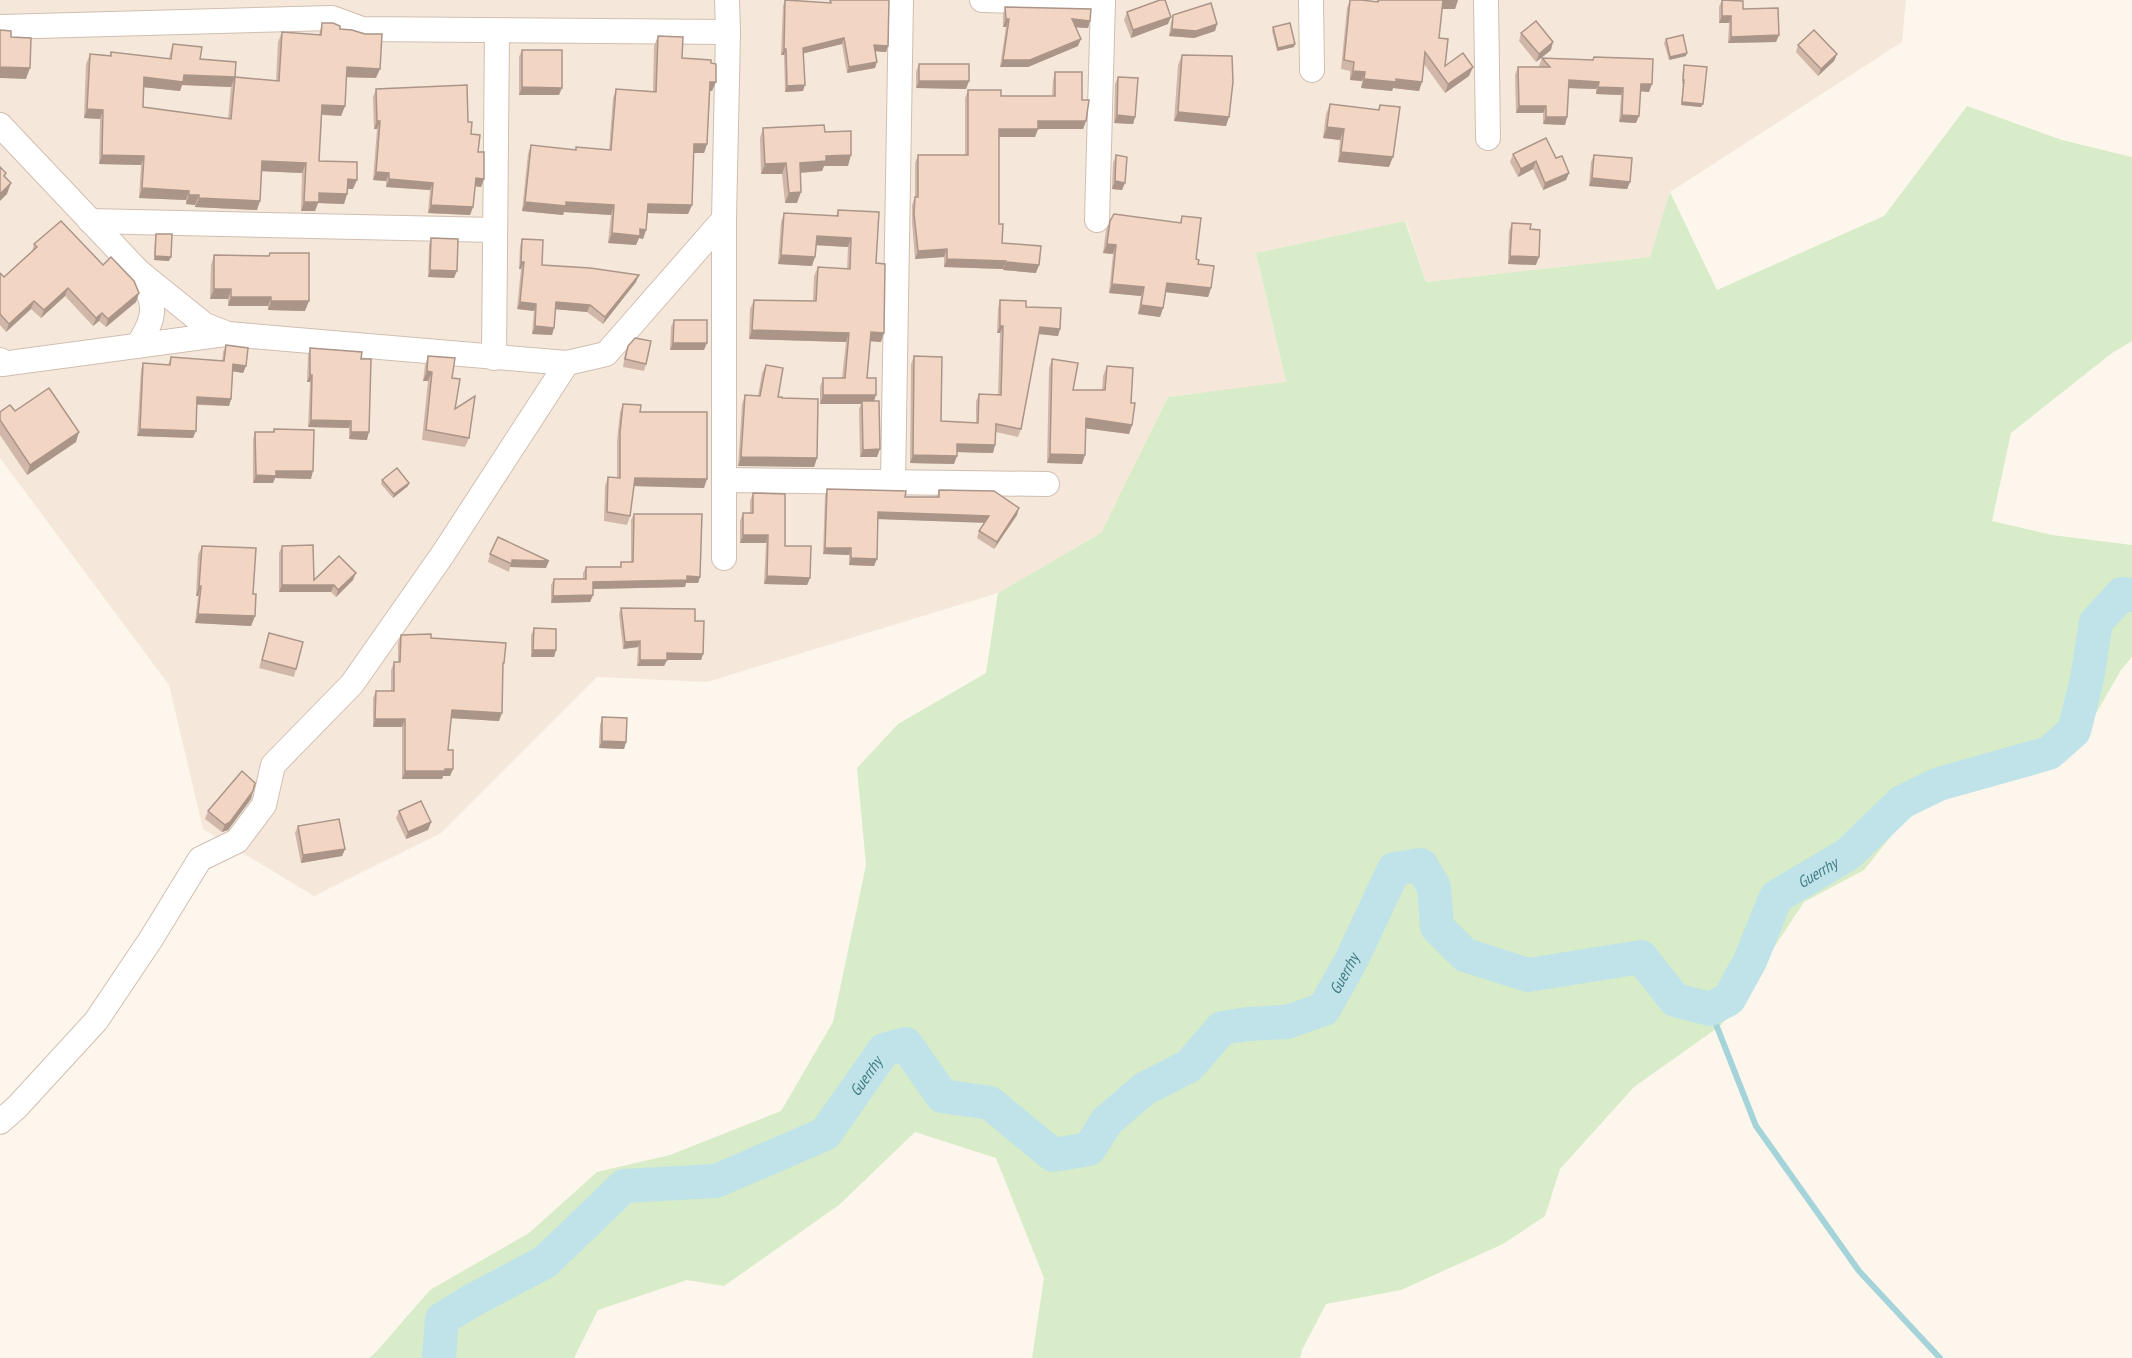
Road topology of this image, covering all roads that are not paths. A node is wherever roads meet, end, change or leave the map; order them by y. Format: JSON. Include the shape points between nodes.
{"nodes":[{"id":1,"x":727,"y":0,"type":"edge"},
{"id":2,"x":901,"y":0,"type":"edge"},
{"id":3,"x":982,"y":0,"type":"edge"},
{"id":4,"x":1311,"y":0,"type":"edge"},
{"id":5,"x":1486,"y":0,"type":"edge"},
{"id":6,"x":1103,"y":1,"type":"edge"},
{"id":7,"x":332,"y":9,"type":"edge"},
{"id":8,"x":0,"y":27,"type":"edge"},
{"id":9,"x":497,"y":32,"type":"junction"},
{"id":10,"x":728,"y":32,"type":"junction"},
{"id":11,"x":1312,"y":70,"type":"dead end"},
{"id":12,"x":0,"y":125,"type":"edge"},
{"id":13,"x":1488,"y":138,"type":"dead end"},
{"id":14,"x":724,"y":219,"type":"junction"},
{"id":15,"x":90,"y":220,"type":"junction"},
{"id":16,"x":1097,"y":220,"type":"dead end"},
{"id":17,"x":495,"y":230,"type":"junction"},
{"id":18,"x":138,"y":271,"type":"junction"},
{"id":19,"x":228,"y":334,"type":"junction"},
{"id":20,"x":137,"y":346,"type":"junction"},
{"id":21,"x":494,"y":358,"type":"junction"},
{"id":22,"x":0,"y":360,"type":"edge"},
{"id":23,"x":567,"y":363,"type":"junction"},
{"id":24,"x":724,"y":480,"type":"junction"},
{"id":25,"x":893,"y":482,"type":"junction"},
{"id":26,"x":1047,"y":484,"type":"dead end"},
{"id":27,"x":724,"y":558,"type":"dead end"},
{"id":28,"x":0,"y":1122,"type":"edge"}],
"edges":[{"from":1,"to":10,"type":"street"},
{"from":2,"to":25,"type":"street"},
{"from":3,"to":6,"type":"street"},
{"from":4,"to":11,"type":"street"},
{"from":5,"to":13,"type":"street"},
{"from":6,"to":16,"type":"street"},
{"from":7,"to":8,"type":"street"},
{"from":7,"to":9,"type":"street","via":[[362,29]]},
{"from":9,"to":10,"type":"street"},
{"from":9,"to":17,"type":"street"},
{"from":10,"to":14,"type":"street"},
{"from":12,"to":15,"type":"street"},
{"from":14,"to":23,"type":"street","via":[[606,354]]},
{"from":14,"to":24,"type":"street"},
{"from":15,"to":17,"type":"street"},
{"from":15,"to":18,"type":"street"},
{"from":17,"to":21,"type":"street"},
{"from":18,"to":19,"type":"street","via":[[205,325]]},
{"from":18,"to":20,"type":"street","via":[[149,291],[153,311],[147,332]]},
{"from":19,"to":20,"type":"street"},
{"from":19,"to":21,"type":"street"},
{"from":20,"to":22,"type":"street","via":[[2,364]]},
{"from":21,"to":23,"type":"street"},
{"from":23,"to":28,"type":"street","via":[[352,684],[273,765],[264,805],[237,841],[200,859],[96,1022]]},
{"from":24,"to":25,"type":"street"},
{"from":24,"to":27,"type":"street"},
{"from":25,"to":26,"type":"street"}]}
